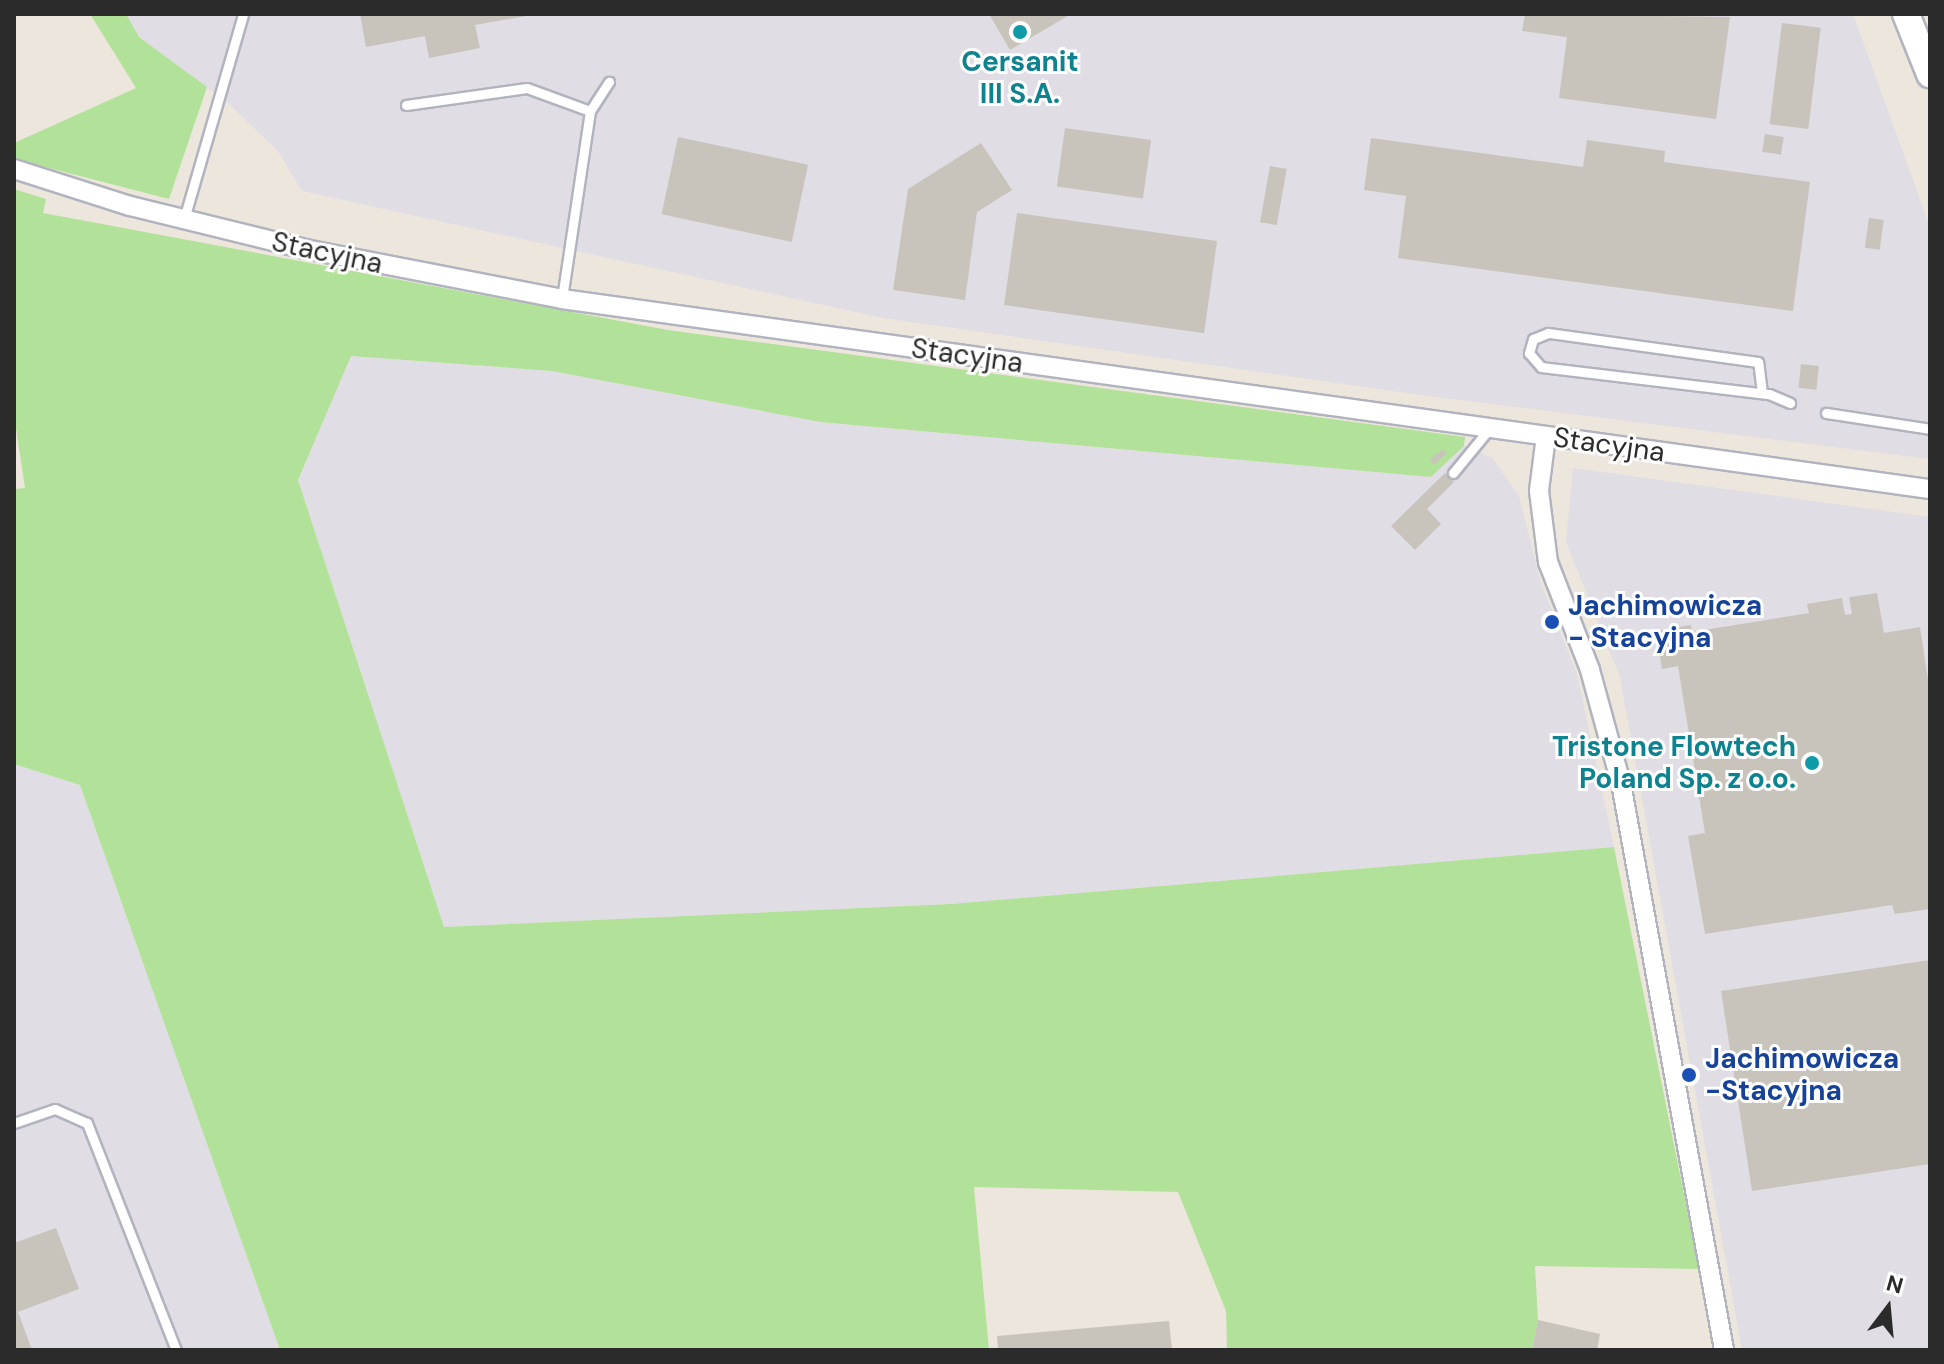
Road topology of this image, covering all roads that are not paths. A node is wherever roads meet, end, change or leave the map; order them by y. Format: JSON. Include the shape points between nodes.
{"nodes":[{"id":1,"x":243,"y":14,"type":"edge"},
{"id":2,"x":1906,"y":14,"type":"edge"},
{"id":3,"x":1930,"y":74,"type":"edge"},
{"id":4,"x":609,"y":82,"type":"dead end"},
{"id":5,"x":406,"y":105,"type":"dead end"},
{"id":6,"x":590,"y":111,"type":"junction"},
{"id":7,"x":14,"y":169,"type":"edge"},
{"id":8,"x":184,"y":219,"type":"junction"},
{"id":9,"x":562,"y":299,"type":"junction"},
{"id":10,"x":1762,"y":393,"type":"junction"},
{"id":11,"x":1790,"y":403,"type":"dead end"},
{"id":12,"x":1826,"y":413,"type":"dead end"},
{"id":13,"x":1490,"y":428,"type":"junction"},
{"id":14,"x":1930,"y":429,"type":"edge"},
{"id":15,"x":1546,"y":436,"type":"junction"},
{"id":16,"x":1453,"y":473,"type":"dead end"},
{"id":17,"x":1930,"y":489,"type":"edge"},
{"id":18,"x":14,"y":1123,"type":"edge"},
{"id":19,"x":176,"y":1350,"type":"edge"},
{"id":20,"x":1724,"y":1350,"type":"edge"}],
"edges":[{"from":1,"to":8,"type":"lane"},
{"from":2,"to":3,"type":"main road"},
{"from":4,"to":6,"type":"lane"},
{"from":5,"to":6,"type":"lane","via":[[527,88]]},
{"from":6,"to":9,"type":"lane"},
{"from":7,"to":8,"type":"street","name":"Stacyjna"},
{"from":8,"to":9,"type":"street","name":"Stacyjna","via":[[305,249]]},
{"from":9,"to":13,"type":"street","name":"Stacyjna"},
{"from":10,"to":10,"type":"lane","via":[[1541,367],[1529,353],[1533,339],[1548,333],[1758,362]]},
{"from":10,"to":11,"type":"lane"},
{"from":12,"to":14,"type":"lane"},
{"from":13,"to":15,"type":"street","name":"Stacyjna"},
{"from":13,"to":16,"type":"lane"},
{"from":15,"to":17,"type":"street","name":"Stacyjna"},
{"from":15,"to":20,"type":"street","via":[[1539,491],[1548,562],[1590,670],[1621,783]]},
{"from":18,"to":19,"type":"lane","via":[[55,1109],[87,1123]]}]}
